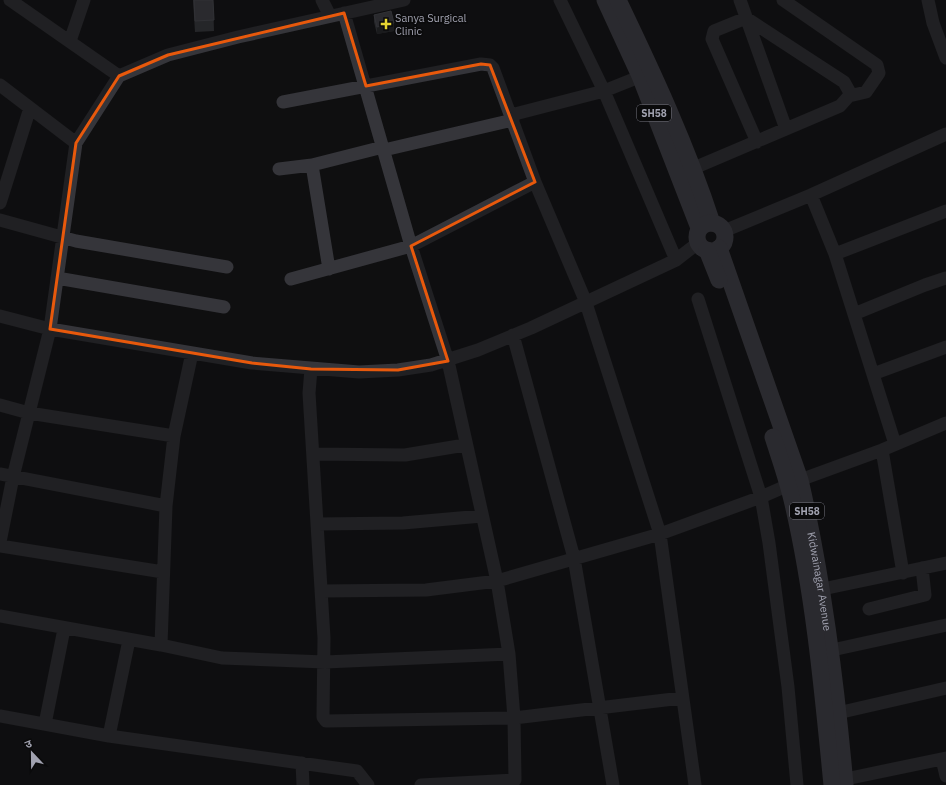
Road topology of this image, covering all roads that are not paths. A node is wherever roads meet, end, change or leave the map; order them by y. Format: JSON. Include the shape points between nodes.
{"nodes":[{"id":1,"x":322,"y":0,"type":"edge"},
{"id":2,"x":404,"y":0,"type":"edge"},
{"id":3,"x":560,"y":0,"type":"edge"},
{"id":4,"x":605,"y":0,"type":"edge"},
{"id":5,"x":618,"y":0,"type":"edge"},
{"id":6,"x":740,"y":0,"type":"edge"},
{"id":7,"x":783,"y":0,"type":"edge"},
{"id":8,"x":928,"y":0,"type":"edge"},
{"id":9,"x":12,"y":1,"type":"edge"},
{"id":10,"x":86,"y":2,"type":"edge"},
{"id":11,"x":344,"y":13,"type":"junction"},
{"id":12,"x":330,"y":16,"type":"junction"},
{"id":13,"x":746,"y":18,"type":"junction"},
{"id":14,"x":70,"y":41,"type":"junction"},
{"id":15,"x":946,"y":58,"type":"edge"},
{"id":16,"x":646,"y":74,"type":"junction"},
{"id":17,"x":119,"y":76,"type":"junction"},
{"id":18,"x":0,"y":85,"type":"edge"},
{"id":19,"x":366,"y":86,"type":"junction"},
{"id":20,"x":604,"y":91,"type":"junction"},
{"id":21,"x":849,"y":96,"type":"junction"},
{"id":22,"x":283,"y":102,"type":"dead end"},
{"id":23,"x":30,"y":108,"type":"junction"},
{"id":24,"x":512,"y":118,"type":"junction"},
{"id":25,"x":786,"y":129,"type":"junction"},
{"id":26,"x":946,"y":134,"type":"edge"},
{"id":27,"x":757,"y":142,"type":"junction"},
{"id":28,"x":76,"y":143,"type":"junction"},
{"id":29,"x":384,"y":148,"type":"junction"},
{"id":30,"x":312,"y":165,"type":"junction"},
{"id":31,"x":694,"y":168,"type":"junction"},
{"id":32,"x":279,"y":169,"type":"dead end"},
{"id":33,"x":535,"y":182,"type":"junction"},
{"id":34,"x":811,"y":195,"type":"junction"},
{"id":35,"x":0,"y":203,"type":"edge"},
{"id":36,"x":946,"y":211,"type":"edge"},
{"id":37,"x":0,"y":220,"type":"edge"},
{"id":38,"x":62,"y":237,"type":"junction"},
{"id":39,"x":710,"y":237,"type":"junction"},
{"id":40,"x":411,"y":246,"type":"junction"},
{"id":41,"x":835,"y":254,"type":"junction"},
{"id":42,"x":676,"y":260,"type":"junction"},
{"id":43,"x":227,"y":268,"type":"dead end"},
{"id":44,"x":329,"y":269,"type":"junction"},
{"id":45,"x":57,"y":278,"type":"junction"},
{"id":46,"x":946,"y":278,"type":"edge"},
{"id":47,"x":290,"y":279,"type":"dead end"},
{"id":48,"x":698,"y":299,"type":"dead end"},
{"id":49,"x":585,"y":300,"type":"junction"},
{"id":50,"x":224,"y":307,"type":"dead end"},
{"id":51,"x":854,"y":314,"type":"junction"},
{"id":52,"x":0,"y":316,"type":"edge"},
{"id":53,"x":50,"y":329,"type":"junction"},
{"id":54,"x":513,"y":336,"type":"junction"},
{"id":55,"x":946,"y":347,"type":"edge"},
{"id":56,"x":192,"y":353,"type":"junction"},
{"id":57,"x":448,"y":361,"type":"junction"},
{"id":58,"x":311,"y":369,"type":"junction"},
{"id":59,"x":873,"y":374,"type":"junction"},
{"id":60,"x":0,"y":405,"type":"edge"},
{"id":61,"x":29,"y":413,"type":"junction"},
{"id":62,"x":946,"y":423,"type":"edge"},
{"id":63,"x":174,"y":436,"type":"junction"},
{"id":64,"x":895,"y":444,"type":"junction"},
{"id":65,"x":465,"y":445,"type":"junction"},
{"id":66,"x":882,"y":450,"type":"junction"},
{"id":67,"x":313,"y":454,"type":"junction"},
{"id":68,"x":0,"y":474,"type":"edge"},
{"id":69,"x":13,"y":477,"type":"junction"},
{"id":70,"x":794,"y":483,"type":"junction"},
{"id":71,"x":761,"y":497,"type":"junction"},
{"id":72,"x":166,"y":506,"type":"junction"},
{"id":73,"x":482,"y":516,"type":"junction"},
{"id":74,"x":317,"y":524,"type":"junction"},
{"id":75,"x":660,"y":534,"type":"junction"},
{"id":76,"x":0,"y":542,"type":"edge"},
{"id":77,"x":0,"y":546,"type":"edge"},
{"id":78,"x":574,"y":558,"type":"junction"},
{"id":79,"x":946,"y":563,"type":"edge"},
{"id":80,"x":922,"y":568,"type":"junction"},
{"id":81,"x":163,"y":572,"type":"junction"},
{"id":82,"x":903,"y":573,"type":"junction"},
{"id":83,"x":497,"y":581,"type":"junction"},
{"id":84,"x":321,"y":591,"type":"junction"},
{"id":85,"x":815,"y":591,"type":"junction"},
{"id":86,"x":869,"y":609,"type":"dead end"},
{"id":87,"x":0,"y":616,"type":"edge"},
{"id":88,"x":946,"y":625,"type":"edge"},
{"id":89,"x":64,"y":629,"type":"junction"},
{"id":90,"x":129,"y":640,"type":"junction"},
{"id":91,"x":161,"y":645,"type":"junction"},
{"id":92,"x":824,"y":652,"type":"junction"},
{"id":93,"x":509,"y":654,"type":"junction"},
{"id":94,"x":325,"y":662,"type":"junction"},
{"id":95,"x":946,"y":688,"type":"edge"},
{"id":96,"x":682,"y":698,"type":"junction"},
{"id":97,"x":600,"y":708,"type":"junction"},
{"id":98,"x":831,"y":714,"type":"junction"},
{"id":99,"x":0,"y":716,"type":"edge"},
{"id":100,"x":514,"y":718,"type":"junction"},
{"id":101,"x":45,"y":724,"type":"junction"},
{"id":102,"x":109,"y":736,"type":"junction"},
{"id":103,"x":944,"y":759,"type":"edge"},
{"id":104,"x":302,"y":763,"type":"junction"},
{"id":105,"x":946,"y":776,"type":"edge"},
{"id":106,"x":515,"y":783,"type":"edge"},
{"id":107,"x":838,"y":783,"type":"edge"},
{"id":108,"x":303,"y":785,"type":"edge"},
{"id":109,"x":368,"y":785,"type":"edge"},
{"id":110,"x":421,"y":785,"type":"edge"},
{"id":111,"x":612,"y":785,"type":"edge"},
{"id":112,"x":695,"y":785,"type":"edge"},
{"id":113,"x":797,"y":785,"type":"edge"}],
"edges":[{"from":1,"to":12,"type":"street"},
{"from":2,"to":11,"type":"street"},
{"from":3,"to":20,"type":"street"},
{"from":4,"to":16,"type":"main road","name":"Kidwainagar Avenue","number":"SH58"},
{"from":5,"to":16,"type":"main road","name":"Kidwainagar Avenue","number":"SH58"},
{"from":6,"to":13,"type":"street"},
{"from":7,"to":21,"type":"street","via":[[877,65],[879,73],[866,92]]},
{"from":8,"to":15,"type":"street","via":[[933,23]]},
{"from":9,"to":14,"type":"street"},
{"from":10,"to":14,"type":"street"},
{"from":11,"to":12,"type":"street"},
{"from":11,"to":19,"type":"street"},
{"from":12,"to":17,"type":"street","via":[[238,36],[168,55]]},
{"from":13,"to":21,"type":"street","via":[[844,82]]},
{"from":13,"to":25,"type":"street"},
{"from":13,"to":27,"type":"street","via":[[714,32],[712,39]]},
{"from":14,"to":17,"type":"street"},
{"from":16,"to":20,"type":"street"},
{"from":16,"to":31,"type":"main road","name":"Kidwainagar Avenue","number":"SH58"},
{"from":16,"to":39,"type":"main road","name":"Kidwainagar Avenue","number":"SH58"},
{"from":17,"to":28,"type":"street"},
{"from":18,"to":23,"type":"street"},
{"from":19,"to":22,"type":"street"},
{"from":19,"to":24,"type":"street","via":[[481,64],[490,65]]},
{"from":19,"to":29,"type":"street"},
{"from":20,"to":24,"type":"street"},
{"from":20,"to":42,"type":"street"},
{"from":21,"to":25,"type":"street","via":[[840,106]]},
{"from":23,"to":28,"type":"street"},
{"from":23,"to":35,"type":"street"},
{"from":24,"to":29,"type":"street"},
{"from":24,"to":33,"type":"street"},
{"from":25,"to":27,"type":"street"},
{"from":26,"to":34,"type":"street"},
{"from":27,"to":31,"type":"street"},
{"from":28,"to":38,"type":"street"},
{"from":29,"to":30,"type":"street"},
{"from":29,"to":40,"type":"street"},
{"from":30,"to":32,"type":"street"},
{"from":30,"to":44,"type":"street"},
{"from":31,"to":39,"type":"main road","name":"Kidwainagar Avenue","number":"SH58"},
{"from":33,"to":40,"type":"street"},
{"from":33,"to":49,"type":"street"},
{"from":34,"to":39,"type":"street"},
{"from":34,"to":41,"type":"street"},
{"from":36,"to":41,"type":"street"},
{"from":37,"to":38,"type":"street"},
{"from":38,"to":43,"type":"street"},
{"from":38,"to":45,"type":"street"},
{"from":39,"to":42,"type":"street"},
{"from":39,"to":70,"type":"main road","name":"Kidwainagar Avenue","number":"SH58"},
{"from":40,"to":44,"type":"street"},
{"from":40,"to":57,"type":"street"},
{"from":41,"to":51,"type":"street"},
{"from":42,"to":49,"type":"street"},
{"from":44,"to":47,"type":"street"},
{"from":45,"to":50,"type":"street"},
{"from":45,"to":53,"type":"street"},
{"from":46,"to":51,"type":"street"},
{"from":48,"to":71,"type":"street"},
{"from":49,"to":54,"type":"street"},
{"from":49,"to":75,"type":"street"},
{"from":51,"to":59,"type":"street"},
{"from":52,"to":53,"type":"street"},
{"from":53,"to":56,"type":"street"},
{"from":53,"to":61,"type":"street"},
{"from":54,"to":57,"type":"street"},
{"from":54,"to":78,"type":"street"},
{"from":55,"to":59,"type":"street"},
{"from":56,"to":58,"type":"street","via":[[252,364]]},
{"from":56,"to":63,"type":"street"},
{"from":57,"to":58,"type":"street","via":[[359,372]]},
{"from":57,"to":65,"type":"street"},
{"from":58,"to":67,"type":"street","via":[[309,393]]},
{"from":59,"to":64,"type":"street"},
{"from":60,"to":61,"type":"street"},
{"from":61,"to":63,"type":"street"},
{"from":61,"to":69,"type":"street"},
{"from":62,"to":64,"type":"street"},
{"from":63,"to":72,"type":"street"},
{"from":64,"to":66,"type":"street"},
{"from":65,"to":67,"type":"street","via":[[405,455]]},
{"from":65,"to":73,"type":"street"},
{"from":66,"to":70,"type":"street"},
{"from":66,"to":82,"type":"street"},
{"from":67,"to":74,"type":"street"},
{"from":68,"to":69,"type":"street"},
{"from":69,"to":72,"type":"street"},
{"from":69,"to":76,"type":"street"},
{"from":70,"to":71,"type":"street"},
{"from":70,"to":85,"type":"main road","name":"Kidwainagar Avenue","number":"SH58"},
{"from":71,"to":75,"type":"street"},
{"from":71,"to":113,"type":"street","via":[[788,687]]},
{"from":72,"to":81,"type":"street"},
{"from":73,"to":74,"type":"street","via":[[404,523]]},
{"from":73,"to":83,"type":"street"},
{"from":74,"to":84,"type":"street"},
{"from":75,"to":78,"type":"street"},
{"from":75,"to":96,"type":"street"},
{"from":77,"to":81,"type":"street"},
{"from":78,"to":83,"type":"street"},
{"from":78,"to":97,"type":"street"},
{"from":79,"to":80,"type":"street"},
{"from":80,"to":82,"type":"street"},
{"from":80,"to":86,"type":"street","via":[[924,594]]},
{"from":81,"to":91,"type":"street"},
{"from":82,"to":85,"type":"street"},
{"from":83,"to":84,"type":"street","via":[[426,590]]},
{"from":83,"to":93,"type":"street"},
{"from":84,"to":94,"type":"street"},
{"from":85,"to":92,"type":"main road","name":"Kidwainagar Avenue","number":"SH58"},
{"from":87,"to":89,"type":"street"},
{"from":88,"to":92,"type":"street"},
{"from":89,"to":90,"type":"street"},
{"from":89,"to":101,"type":"street"},
{"from":90,"to":91,"type":"street"},
{"from":90,"to":102,"type":"street"},
{"from":91,"to":94,"type":"street","via":[[222,658]]},
{"from":92,"to":98,"type":"main road","name":"Kidwainagar Avenue","number":"SH58"},
{"from":93,"to":94,"type":"street"},
{"from":93,"to":100,"type":"street"},
{"from":94,"to":100,"type":"street","via":[[323,717],[326,721]]},
{"from":95,"to":98,"type":"street"},
{"from":96,"to":97,"type":"street"},
{"from":96,"to":112,"type":"street"},
{"from":97,"to":100,"type":"street"},
{"from":97,"to":111,"type":"street"},
{"from":98,"to":107,"type":"main road","name":"Kidwainagar Avenue","number":"SH58"},
{"from":99,"to":101,"type":"street"},
{"from":100,"to":106,"type":"street"},
{"from":101,"to":102,"type":"street"},
{"from":102,"to":104,"type":"street"},
{"from":103,"to":105,"type":"street"},
{"from":103,"to":107,"type":"street"},
{"from":104,"to":108,"type":"street"},
{"from":104,"to":109,"type":"street","via":[[357,771]]},
{"from":106,"to":110,"type":"street"}]}
